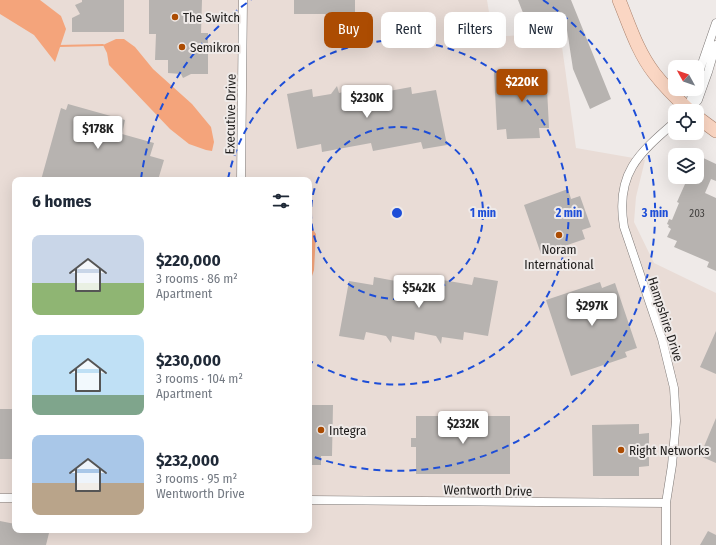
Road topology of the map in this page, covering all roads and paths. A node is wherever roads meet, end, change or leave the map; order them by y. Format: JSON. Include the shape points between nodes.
{"nodes":[{"id":1,"x":243,"y":0,"type":"edge"},
{"id":2,"x":619,"y":0,"type":"edge"},
{"id":3,"x":716,"y":23,"type":"edge"},
{"id":4,"x":716,"y":45,"type":"edge"},
{"id":5,"x":703,"y":60,"type":"edge"},
{"id":6,"x":683,"y":104,"type":"edge"},
{"id":7,"x":696,"y":104,"type":"edge"},
{"id":8,"x":704,"y":122,"type":"edge"},
{"id":9,"x":668,"y":128,"type":"edge"},
{"id":10,"x":716,"y":131,"type":"edge"},
{"id":11,"x":241,"y":177,"type":"edge"},
{"id":12,"x":0,"y":498,"type":"edge"},
{"id":13,"x":12,"y":498,"type":"edge"},
{"id":14,"x":312,"y":500,"type":"edge"},
{"id":15,"x":666,"y":503,"type":"junction"},
{"id":16,"x":666,"y":545,"type":"edge"}],
"edges":[{"from":1,"to":11,"type":"street","name":"Executive Drive"},
{"from":2,"to":6,"type":"main road","via":[[635,39],[653,72]]},
{"from":3,"to":5,"type":"street"},
{"from":4,"to":7,"type":"street","via":[[703,90]]},
{"from":8,"to":10,"type":"main road"},
{"from":9,"to":15,"type":"street","name":"Hampshire Drive","via":[[644,149],[633,164],[624,186],[622,209],[624,227],[662,339],[674,388],[676,421]]},
{"from":12,"to":13,"type":"street"},
{"from":14,"to":15,"type":"street","name":"Wentworth Drive"},
{"from":15,"to":16,"type":"street","name":"Hampshire Drive"}]}
